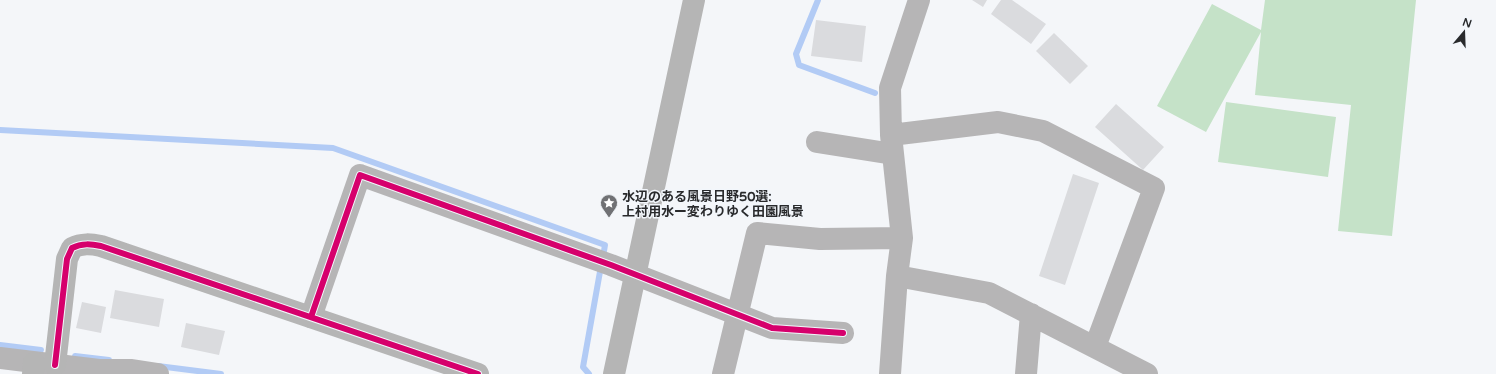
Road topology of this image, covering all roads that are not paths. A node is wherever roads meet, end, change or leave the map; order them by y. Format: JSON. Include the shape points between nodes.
{"nodes":[{"id":1,"x":694,"y":0,"type":"edge"},
{"id":2,"x":919,"y":0,"type":"edge"},
{"id":3,"x":818,"y":142,"type":"dead end"},
{"id":4,"x":892,"y":144,"type":"junction"},
{"id":5,"x":902,"y":238,"type":"junction"},
{"id":6,"x":635,"y":274,"type":"junction"},
{"id":7,"x":897,"y":276,"type":"junction"},
{"id":8,"x":1031,"y":314,"type":"junction"},
{"id":9,"x":737,"y":315,"type":"junction"},
{"id":10,"x":311,"y":317,"type":"junction"},
{"id":11,"x":843,"y":333,"type":"dead end"},
{"id":12,"x":0,"y":358,"type":"edge"},
{"id":13,"x":1105,"y":359,"type":"edge"},
{"id":14,"x":55,"y":365,"type":"junction"},
{"id":15,"x":33,"y":369,"type":"edge"},
{"id":16,"x":158,"y":374,"type":"edge"},
{"id":17,"x":478,"y":374,"type":"edge"},
{"id":18,"x":614,"y":374,"type":"edge"},
{"id":19,"x":723,"y":374,"type":"edge"},
{"id":20,"x":890,"y":374,"type":"edge"},
{"id":21,"x":1026,"y":374,"type":"edge"},
{"id":22,"x":1147,"y":374,"type":"edge"}],
"edges":[{"from":1,"to":6,"type":"street"},
{"from":2,"to":4,"type":"street","via":[[890,88]]},
{"from":3,"to":4,"type":"street"},
{"from":4,"to":5,"type":"street"},
{"from":4,"to":13,"type":"street","via":[[998,122],[1043,131],[1154,188]]},
{"from":5,"to":7,"type":"street"},
{"from":5,"to":9,"type":"street","via":[[820,239],[757,233]]},
{"from":6,"to":9,"type":"street"},
{"from":6,"to":10,"type":"street","via":[[360,175]]},
{"from":6,"to":18,"type":"street"},
{"from":7,"to":8,"type":"street","via":[[989,293]]},
{"from":7,"to":20,"type":"street"},
{"from":8,"to":13,"type":"street"},
{"from":8,"to":21,"type":"street"},
{"from":9,"to":11,"type":"street","via":[[772,328]]},
{"from":9,"to":19,"type":"street"},
{"from":10,"to":14,"type":"street","via":[[101,246],[78,245],[72,248],[67,259]]},
{"from":10,"to":17,"type":"street"},
{"from":12,"to":15,"type":"street"},
{"from":13,"to":22,"type":"street"},
{"from":14,"to":15,"type":"street"},
{"from":14,"to":16,"type":"street"}]}
